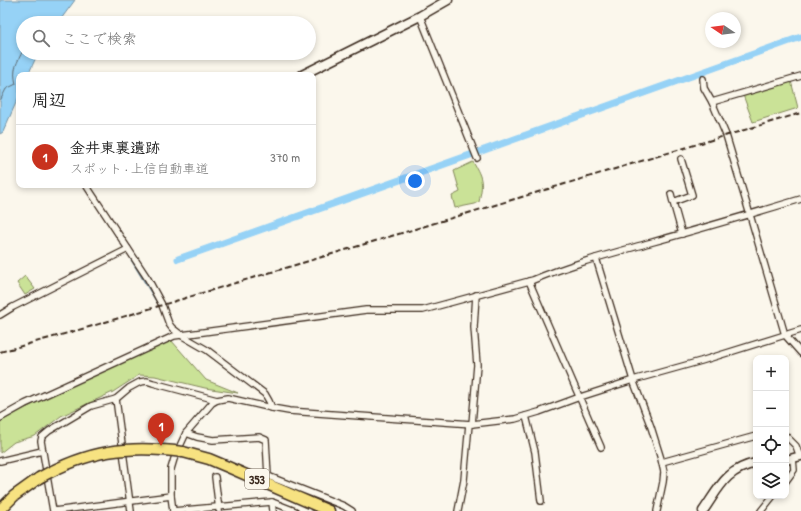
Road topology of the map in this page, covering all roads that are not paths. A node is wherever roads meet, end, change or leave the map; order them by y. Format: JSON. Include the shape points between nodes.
{"nodes":[{"id":1,"x":448,"y":0,"type":"edge"},
{"id":2,"x":420,"y":16,"type":"junction"},
{"id":3,"x":308,"y":72,"type":"edge"},
{"id":4,"x":801,"y":76,"type":"edge"},
{"id":5,"x":702,"y":79,"type":"dead end"},
{"id":6,"x":712,"y":102,"type":"junction"},
{"id":7,"x":477,"y":158,"type":"dead end"},
{"id":8,"x":681,"y":158,"type":"dead end"},
{"id":9,"x":88,"y":188,"type":"edge"},
{"id":10,"x":671,"y":194,"type":"dead end"},
{"id":11,"x":801,"y":199,"type":"edge"},
{"id":12,"x":673,"y":202,"type":"junction"},
{"id":13,"x":750,"y":214,"type":"junction"},
{"id":14,"x":682,"y":234,"type":"junction"},
{"id":15,"x":128,"y":249,"type":"junction"},
{"id":16,"x":596,"y":258,"type":"junction"},
{"id":17,"x":529,"y":281,"type":"junction"},
{"id":18,"x":476,"y":295,"type":"junction"},
{"id":19,"x":0,"y":315,"type":"edge"},
{"id":20,"x":801,"y":330,"type":"edge"},
{"id":21,"x":180,"y":334,"type":"junction"},
{"id":22,"x":785,"y":335,"type":"junction"},
{"id":23,"x":801,"y":353,"type":"edge"},
{"id":24,"x":633,"y":380,"type":"junction"},
{"id":25,"x":579,"y":397,"type":"junction"},
{"id":26,"x":116,"y":399,"type":"junction"},
{"id":27,"x":217,"y":400,"type":"junction"},
{"id":28,"x":272,"y":408,"type":"junction"},
{"id":29,"x":526,"y":416,"type":"junction"},
{"id":30,"x":0,"y":418,"type":"edge"},
{"id":31,"x":470,"y":424,"type":"junction"},
{"id":32,"x":186,"y":433,"type":"junction"},
{"id":33,"x":753,"y":437,"type":"edge"},
{"id":34,"x":789,"y":439,"type":"edge"},
{"id":35,"x":601,"y":447,"type":"dead end"},
{"id":36,"x":42,"y":451,"type":"junction"},
{"id":37,"x":182,"y":455,"type":"junction"},
{"id":38,"x":795,"y":458,"type":"edge"},
{"id":39,"x":0,"y":461,"type":"edge"},
{"id":40,"x":662,"y":462,"type":"junction"},
{"id":41,"x":753,"y":464,"type":"edge"},
{"id":42,"x":215,"y":477,"type":"dead end"},
{"id":43,"x":789,"y":477,"type":"edge"},
{"id":44,"x":41,"y":480,"type":"junction"},
{"id":45,"x":171,"y":496,"type":"junction"},
{"id":46,"x":771,"y":499,"type":"edge"},
{"id":47,"x":130,"y":501,"type":"junction"},
{"id":48,"x":541,"y":501,"type":"dead end"},
{"id":49,"x":272,"y":502,"type":"junction"},
{"id":50,"x":219,"y":509,"type":"edge"},
{"id":51,"x":0,"y":510,"type":"edge"},
{"id":52,"x":6,"y":511,"type":"edge"},
{"id":53,"x":53,"y":511,"type":"edge"},
{"id":54,"x":131,"y":511,"type":"edge"},
{"id":55,"x":173,"y":511,"type":"edge"},
{"id":56,"x":273,"y":511,"type":"edge"},
{"id":57,"x":295,"y":511,"type":"edge"},
{"id":58,"x":315,"y":511,"type":"edge"},
{"id":59,"x":330,"y":511,"type":"edge"},
{"id":60,"x":352,"y":511,"type":"edge"},
{"id":61,"x":458,"y":511,"type":"edge"},
{"id":62,"x":657,"y":511,"type":"edge"},
{"id":63,"x":703,"y":511,"type":"edge"},
{"id":64,"x":761,"y":511,"type":"edge"}],
"edges":[{"from":1,"to":2,"type":"street"},
{"from":2,"to":3,"type":"street"},
{"from":2,"to":7,"type":"street"},
{"from":4,"to":6,"type":"street"},
{"from":5,"to":6,"type":"street"},
{"from":6,"to":13,"type":"street","via":[[726,135]]},
{"from":8,"to":12,"type":"street","via":[[692,195]]},
{"from":9,"to":15,"type":"street"},
{"from":10,"to":12,"type":"street"},
{"from":11,"to":13,"type":"street"},
{"from":12,"to":14,"type":"street"},
{"from":13,"to":14,"type":"street"},
{"from":13,"to":22,"type":"street"},
{"from":14,"to":16,"type":"street"},
{"from":15,"to":19,"type":"street"},
{"from":15,"to":21,"type":"street","via":[[148,279],[169,324]]},
{"from":16,"to":17,"type":"street"},
{"from":16,"to":24,"type":"street"},
{"from":17,"to":18,"type":"street"},
{"from":17,"to":25,"type":"street"},
{"from":18,"to":21,"type":"street","via":[[423,310],[366,310]]},
{"from":18,"to":31,"type":"street","via":[[474,327],[477,365]]},
{"from":20,"to":22,"type":"street"},
{"from":21,"to":28,"type":"street","via":[[207,350],[265,394]]},
{"from":21,"to":30,"type":"street","via":[[25,404]]},
{"from":22,"to":23,"type":"street"},
{"from":22,"to":24,"type":"street"},
{"from":24,"to":25,"type":"street"},
{"from":24,"to":40,"type":"street"},
{"from":25,"to":29,"type":"street"},
{"from":25,"to":35,"type":"street"},
{"from":26,"to":27,"type":"street","via":[[129,388],[140,382],[147,382]]},
{"from":26,"to":36,"type":"street","via":[[91,406],[49,431],[42,437]]},
{"from":26,"to":47,"type":"street"},
{"from":27,"to":28,"type":"street","via":[[228,398]]},
{"from":27,"to":32,"type":"street"},
{"from":28,"to":31,"type":"street"},
{"from":29,"to":31,"type":"street"},
{"from":29,"to":48,"type":"street","via":[[535,452]]},
{"from":31,"to":61,"type":"street"},
{"from":32,"to":45,"type":"street","via":[[171,469]]},
{"from":32,"to":60,"type":"street","via":[[214,440],[259,437],[266,440],[268,476]]},
{"from":33,"to":40,"type":"street"},
{"from":34,"to":38,"type":"street","via":[[796,446]]},
{"from":36,"to":39,"type":"street"},
{"from":36,"to":53,"type":"street"},
{"from":37,"to":44,"type":"highway","number":"353","via":[[115,456],[92,461]]},
{"from":37,"to":58,"type":"highway","number":"353","via":[[230,473]]},
{"from":37,"to":59,"type":"highway","number":"353","via":[[209,459]]},
{"from":38,"to":43,"type":"street","via":[[794,470]]},
{"from":40,"to":62,"type":"street","via":[[664,472]]},
{"from":41,"to":63,"type":"street","via":[[730,474]]},
{"from":42,"to":50,"type":"street"},
{"from":44,"to":51,"type":"highway","number":"353","via":[[14,496]]},
{"from":44,"to":52,"type":"highway","number":"353"},
{"from":45,"to":47,"type":"street"},
{"from":45,"to":55,"type":"street"},
{"from":46,"to":64,"type":"street"},
{"from":47,"to":53,"type":"street"},
{"from":47,"to":54,"type":"street"},
{"from":49,"to":50,"type":"street"},
{"from":49,"to":56,"type":"street"},
{"from":49,"to":57,"type":"street"},
{"from":50,"to":55,"type":"street"}]}
